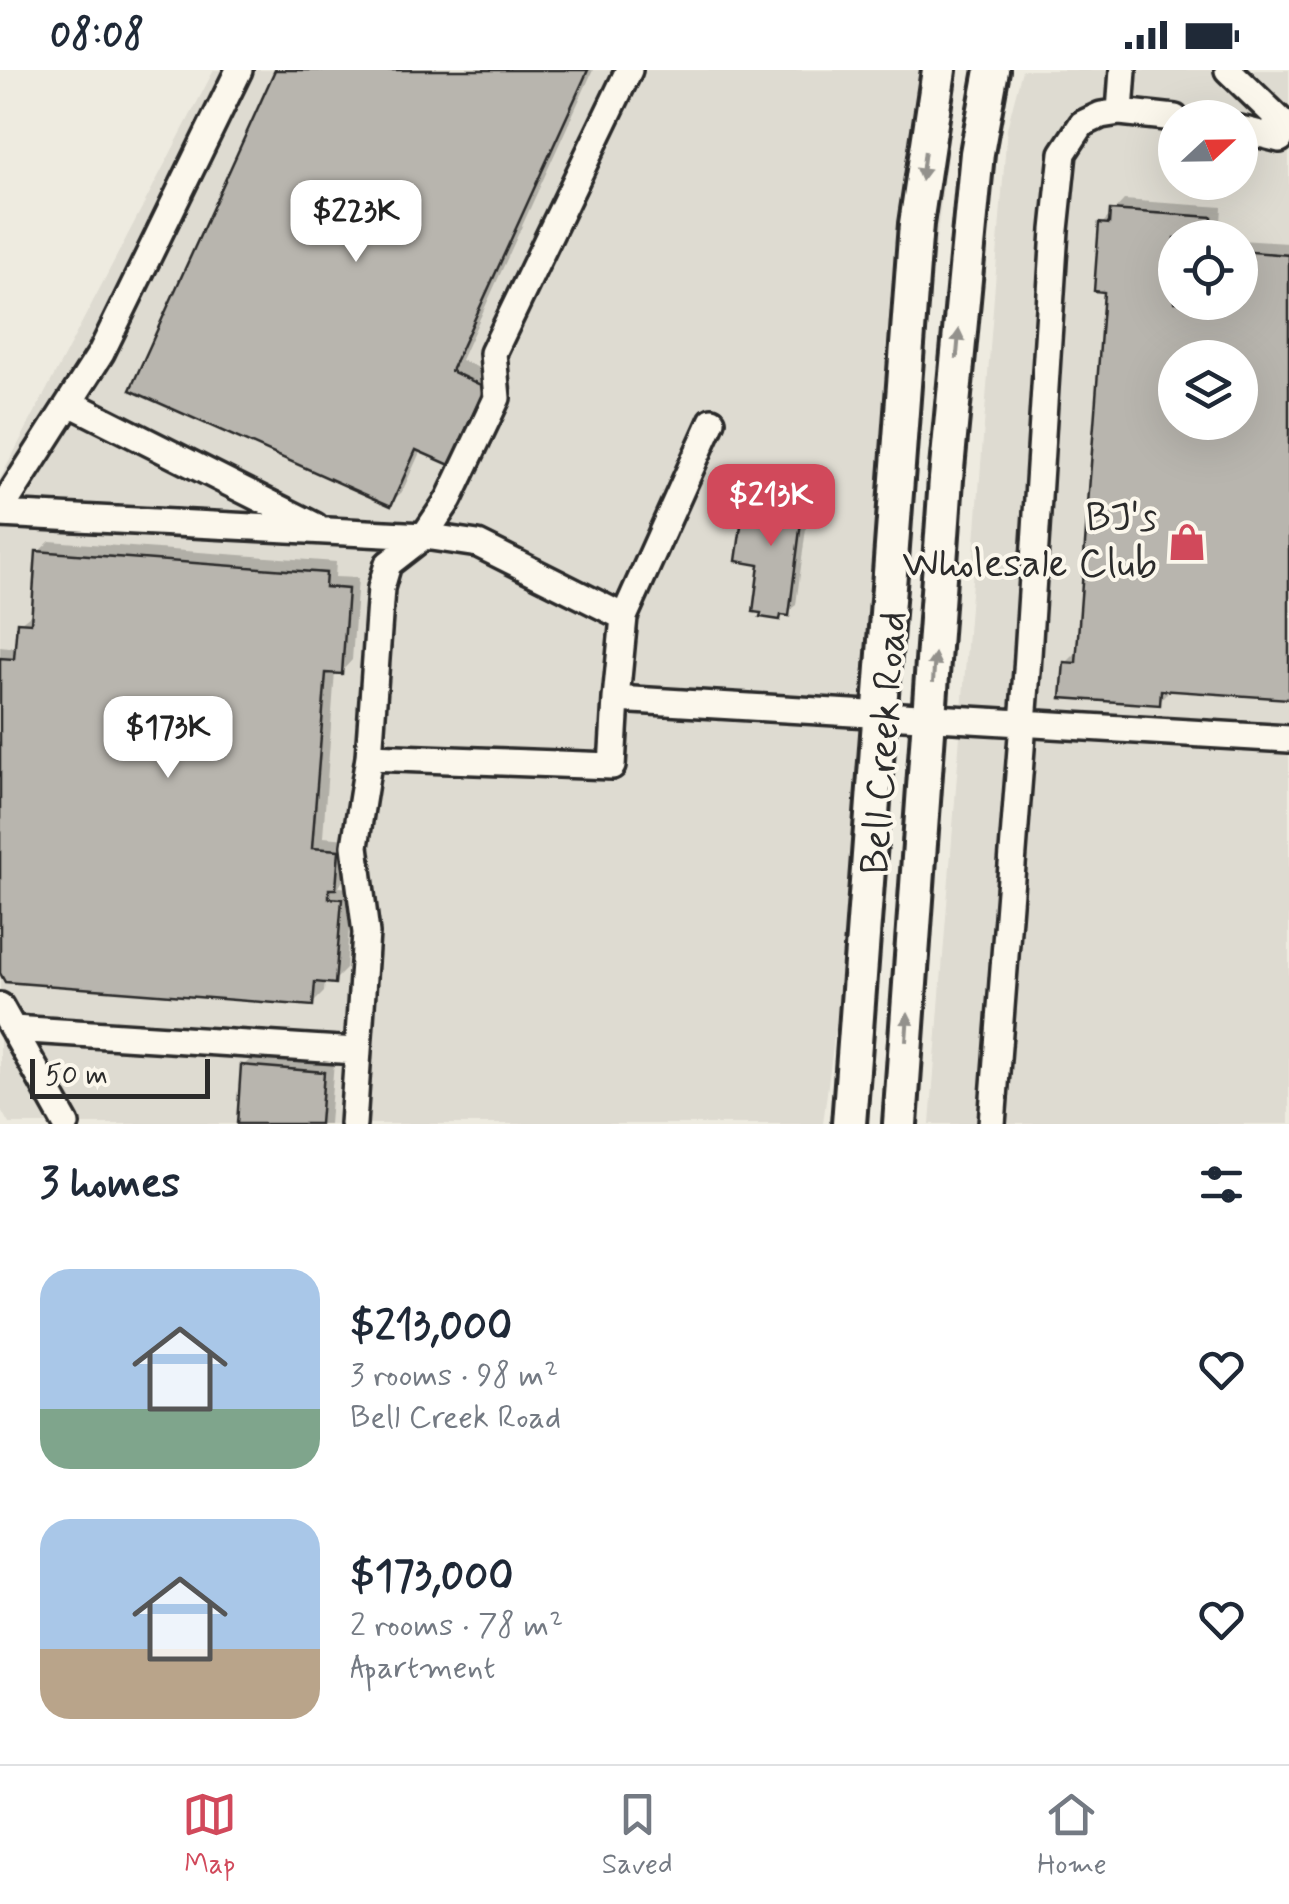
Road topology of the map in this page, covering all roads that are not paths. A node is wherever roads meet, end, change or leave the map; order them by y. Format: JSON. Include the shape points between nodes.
{"nodes":[{"id":1,"x":239,"y":70,"type":"edge"},
{"id":2,"x":629,"y":70,"type":"edge"},
{"id":3,"x":939,"y":70,"type":"edge"},
{"id":4,"x":992,"y":70,"type":"edge"},
{"id":5,"x":1123,"y":70,"type":"edge"},
{"id":6,"x":1228,"y":70,"type":"edge"},
{"id":7,"x":1120,"y":112,"type":"junction"},
{"id":8,"x":1158,"y":116,"type":"edge"},
{"id":9,"x":1258,"y":134,"type":"edge"},
{"id":10,"x":70,"y":402,"type":"junction"},
{"id":11,"x":712,"y":422,"type":"dead end"},
{"id":12,"x":0,"y":512,"type":"edge"},
{"id":13,"x":325,"y":531,"type":"junction"},
{"id":14,"x":424,"y":536,"type":"junction"},
{"id":15,"x":624,"y":617,"type":"junction"},
{"id":16,"x":616,"y":699,"type":"junction"},
{"id":17,"x":878,"y":716,"type":"junction"},
{"id":18,"x":930,"y":719,"type":"junction"},
{"id":19,"x":1023,"y":724,"type":"junction"},
{"id":20,"x":1289,"y":739,"type":"edge"},
{"id":21,"x":369,"y":757,"type":"junction"},
{"id":22,"x":6,"y":1017,"type":"edge"},
{"id":23,"x":356,"y":1051,"type":"junction"},
{"id":24,"x":66,"y":1124,"type":"edge"},
{"id":25,"x":353,"y":1124,"type":"edge"},
{"id":26,"x":848,"y":1124,"type":"edge"},
{"id":27,"x":900,"y":1124,"type":"edge"},
{"id":28,"x":992,"y":1124,"type":"edge"}],
"edges":[{"from":1,"to":10,"type":"lane","via":[[101,354]]},
{"from":2,"to":14,"type":"lane","via":[[492,353],[497,398]]},
{"from":3,"to":17,"type":"main road","name":"Bell Creek Road","one_way":true,"via":[[916,224]]},
{"from":18,"to":4,"type":"main road","name":"Bell Creek Road","one_way":true,"via":[[967,246]]},
{"from":5,"to":7,"type":"lane"},
{"from":6,"to":9,"type":"lane","via":[[1282,122],[1280,139]]},
{"from":7,"to":8,"type":"lane"},
{"from":7,"to":19,"type":"lane","via":[[1082,124],[1064,153]]},
{"from":10,"to":12,"type":"lane"},
{"from":10,"to":13,"type":"lane"},
{"from":11,"to":15,"type":"lane"},
{"from":12,"to":13,"type":"lane"},
{"from":13,"to":14,"type":"lane"},
{"from":14,"to":15,"type":"lane","via":[[478,544]]},
{"from":14,"to":21,"type":"lane","via":[[388,564],[380,588]]},
{"from":15,"to":16,"type":"lane"},
{"from":16,"to":17,"type":"lane"},
{"from":16,"to":21,"type":"lane","via":[[612,766]]},
{"from":17,"to":18,"type":"lane"},
{"from":17,"to":26,"type":"main road","name":"Bell Creek Road"},
{"from":18,"to":19,"type":"lane"},
{"from":27,"to":18,"type":"main road","name":"Bell Creek Road","one_way":true},
{"from":19,"to":20,"type":"lane"},
{"from":19,"to":28,"type":"lane"},
{"from":21,"to":23,"type":"lane","via":[[354,846],[366,932]]},
{"from":22,"to":23,"type":"lane"},
{"from":22,"to":24,"type":"lane"},
{"from":23,"to":25,"type":"lane"}]}
